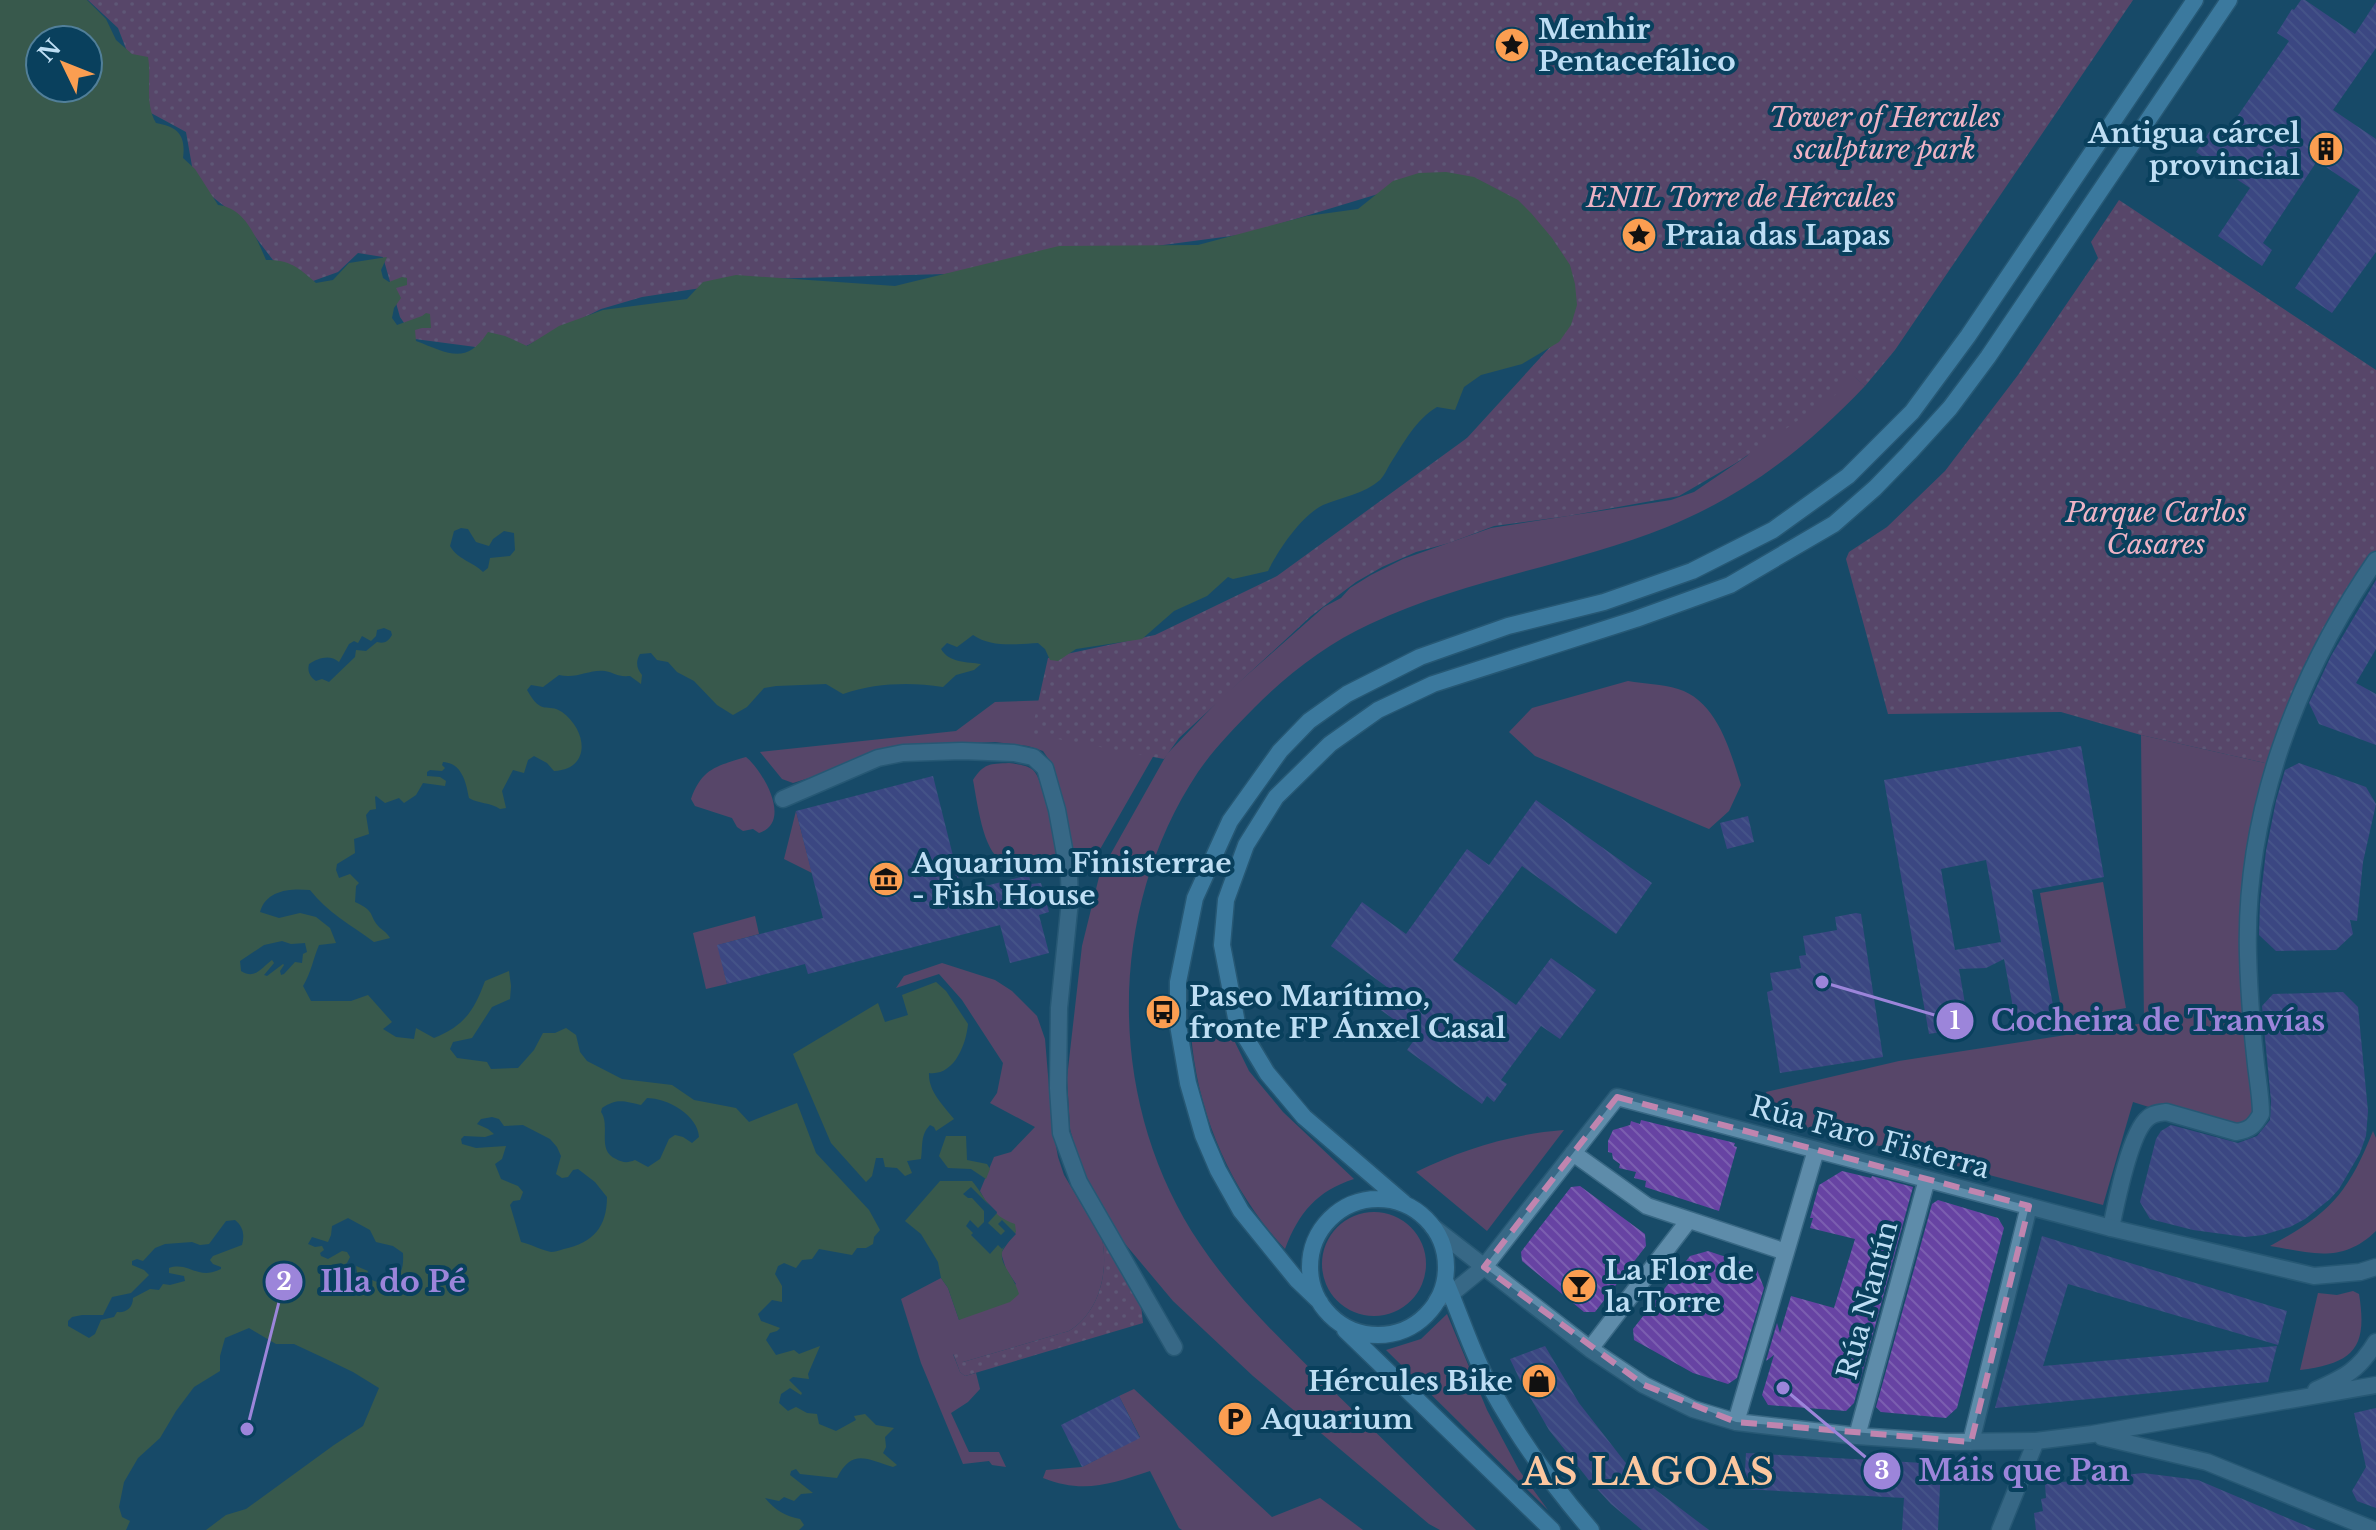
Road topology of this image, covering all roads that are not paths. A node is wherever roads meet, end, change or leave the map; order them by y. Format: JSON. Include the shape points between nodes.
{"nodes":[{"id":1,"x":2195,"y":0,"type":"edge"},
{"id":2,"x":2229,"y":0,"type":"edge"},
{"id":3,"x":2376,"y":560,"type":"edge"},
{"id":4,"x":783,"y":799,"type":"dead end"},
{"id":5,"x":1816,"y":1150,"type":"junction"},
{"id":6,"x":1573,"y":1153,"type":"junction"},
{"id":7,"x":1927,"y":1179,"type":"junction"},
{"id":8,"x":1404,"y":1203,"type":"junction"},
{"id":9,"x":2029,"y":1206,"type":"junction"},
{"id":10,"x":1689,"y":1220,"type":"junction"},
{"id":11,"x":1433,"y":1227,"type":"junction"},
{"id":12,"x":2111,"y":1228,"type":"junction"},
{"id":13,"x":1786,"y":1252,"type":"junction"},
{"id":14,"x":1484,"y":1267,"type":"junction"},
{"id":15,"x":2376,"y":1267,"type":"edge"},
{"id":16,"x":1444,"y":1291,"type":"junction"},
{"id":17,"x":1320,"y":1302,"type":"junction"},
{"id":18,"x":1333,"y":1318,"type":"junction"},
{"id":19,"x":2376,"y":1342,"type":"edge"},
{"id":20,"x":1174,"y":1347,"type":"dead end"},
{"id":21,"x":1590,"y":1349,"type":"junction"},
{"id":22,"x":2376,"y":1385,"type":"edge"},
{"id":23,"x":2293,"y":1401,"type":"junction"},
{"id":24,"x":1736,"y":1422,"type":"junction"},
{"id":25,"x":2092,"y":1434,"type":"junction"},
{"id":26,"x":1857,"y":1436,"type":"junction"},
{"id":27,"x":2036,"y":1441,"type":"junction"},
{"id":28,"x":1971,"y":1442,"type":"junction"},
{"id":29,"x":1552,"y":1530,"type":"edge"},
{"id":30,"x":1591,"y":1530,"type":"edge"},
{"id":31,"x":2000,"y":1530,"type":"edge"},
{"id":32,"x":2374,"y":1530,"type":"edge"}],
"edges":[{"from":1,"to":17,"type":"main road","via":[[1968,336],[1912,412],[1848,476],[1773,530],[1692,571],[1420,657],[1347,694],[1309,721],[1280,751],[1230,821],[1195,898],[1178,982],[1178,1025],[1188,1083],[1203,1135],[1241,1211]]},
{"from":2,"to":8,"type":"main road","via":[[1950,408],[1834,524],[1730,585],[1433,684],[1378,710],[1330,744],[1276,797],[1246,845],[1226,900],[1222,945],[1237,1023],[1267,1073],[1304,1117]]},
{"from":3,"to":12,"type":"street","via":[[2301,694],[2274,765],[2260,822],[2252,865],[2248,956],[2261,1114],[2247,1131],[2236,1132],[2166,1112],[2148,1118],[2132,1149]]},
{"from":4,"to":20,"type":"street","via":[[878,758],[903,753],[1014,753],[1033,757],[1045,768],[1069,876],[1057,1048],[1061,1133],[1079,1182]]},
{"from":5,"to":6,"type":"street","name":"Rúa Faro Fisterra","via":[[1617,1097]]},
{"from":5,"to":7,"type":"street","name":"Rúa Faro Fisterra"},
{"from":5,"to":13,"type":"street"},
{"from":6,"to":10,"type":"street","via":[[1647,1206]]},
{"from":6,"to":14,"type":"street","name":"Rúa Faro Fisterra"},
{"from":7,"to":9,"type":"street","name":"Rúa Faro Fisterra"},
{"from":7,"to":26,"type":"street","name":"Rúa Nantín"},
{"from":8,"to":11,"type":"main road"},
{"from":8,"to":17,"type":"main road","via":[[1362,1200],[1326,1222],[1310,1261],[1311,1283]]},
{"from":9,"to":12,"type":"street","name":"Rúa Faro Fisterra"},
{"from":9,"to":28,"type":"street"},
{"from":10,"to":13,"type":"street"},
{"from":10,"to":21,"type":"street"},
{"from":11,"to":14,"type":"street"},
{"from":11,"to":16,"type":"main road","via":[[1443,1244]]},
{"from":12,"to":15,"type":"street","name":"Rúa Faro Fisterra","via":[[2314,1276]]},
{"from":13,"to":24,"type":"street"},
{"from":14,"to":16,"type":"street","name":"Rúa Faro Fisterra"},
{"from":14,"to":21,"type":"street"},
{"from":16,"to":18,"type":"main road","via":[[1425,1316],[1389,1334],[1350,1329]]},
{"from":16,"to":30,"type":"main road","via":[[1490,1387],[1543,1472]]},
{"from":17,"to":18,"type":"main road"},
{"from":18,"to":29,"type":"main road"},
{"from":19,"to":23,"type":"street","via":[[2355,1370]]},
{"from":21,"to":24,"type":"street","via":[[1644,1385]]},
{"from":22,"to":23,"type":"street"},
{"from":23,"to":25,"type":"street"},
{"from":24,"to":26,"type":"street"},
{"from":25,"to":27,"type":"street"},
{"from":25,"to":32,"type":"street","via":[[2207,1462]]},
{"from":26,"to":28,"type":"street"},
{"from":27,"to":28,"type":"street"},
{"from":27,"to":31,"type":"street"}]}
